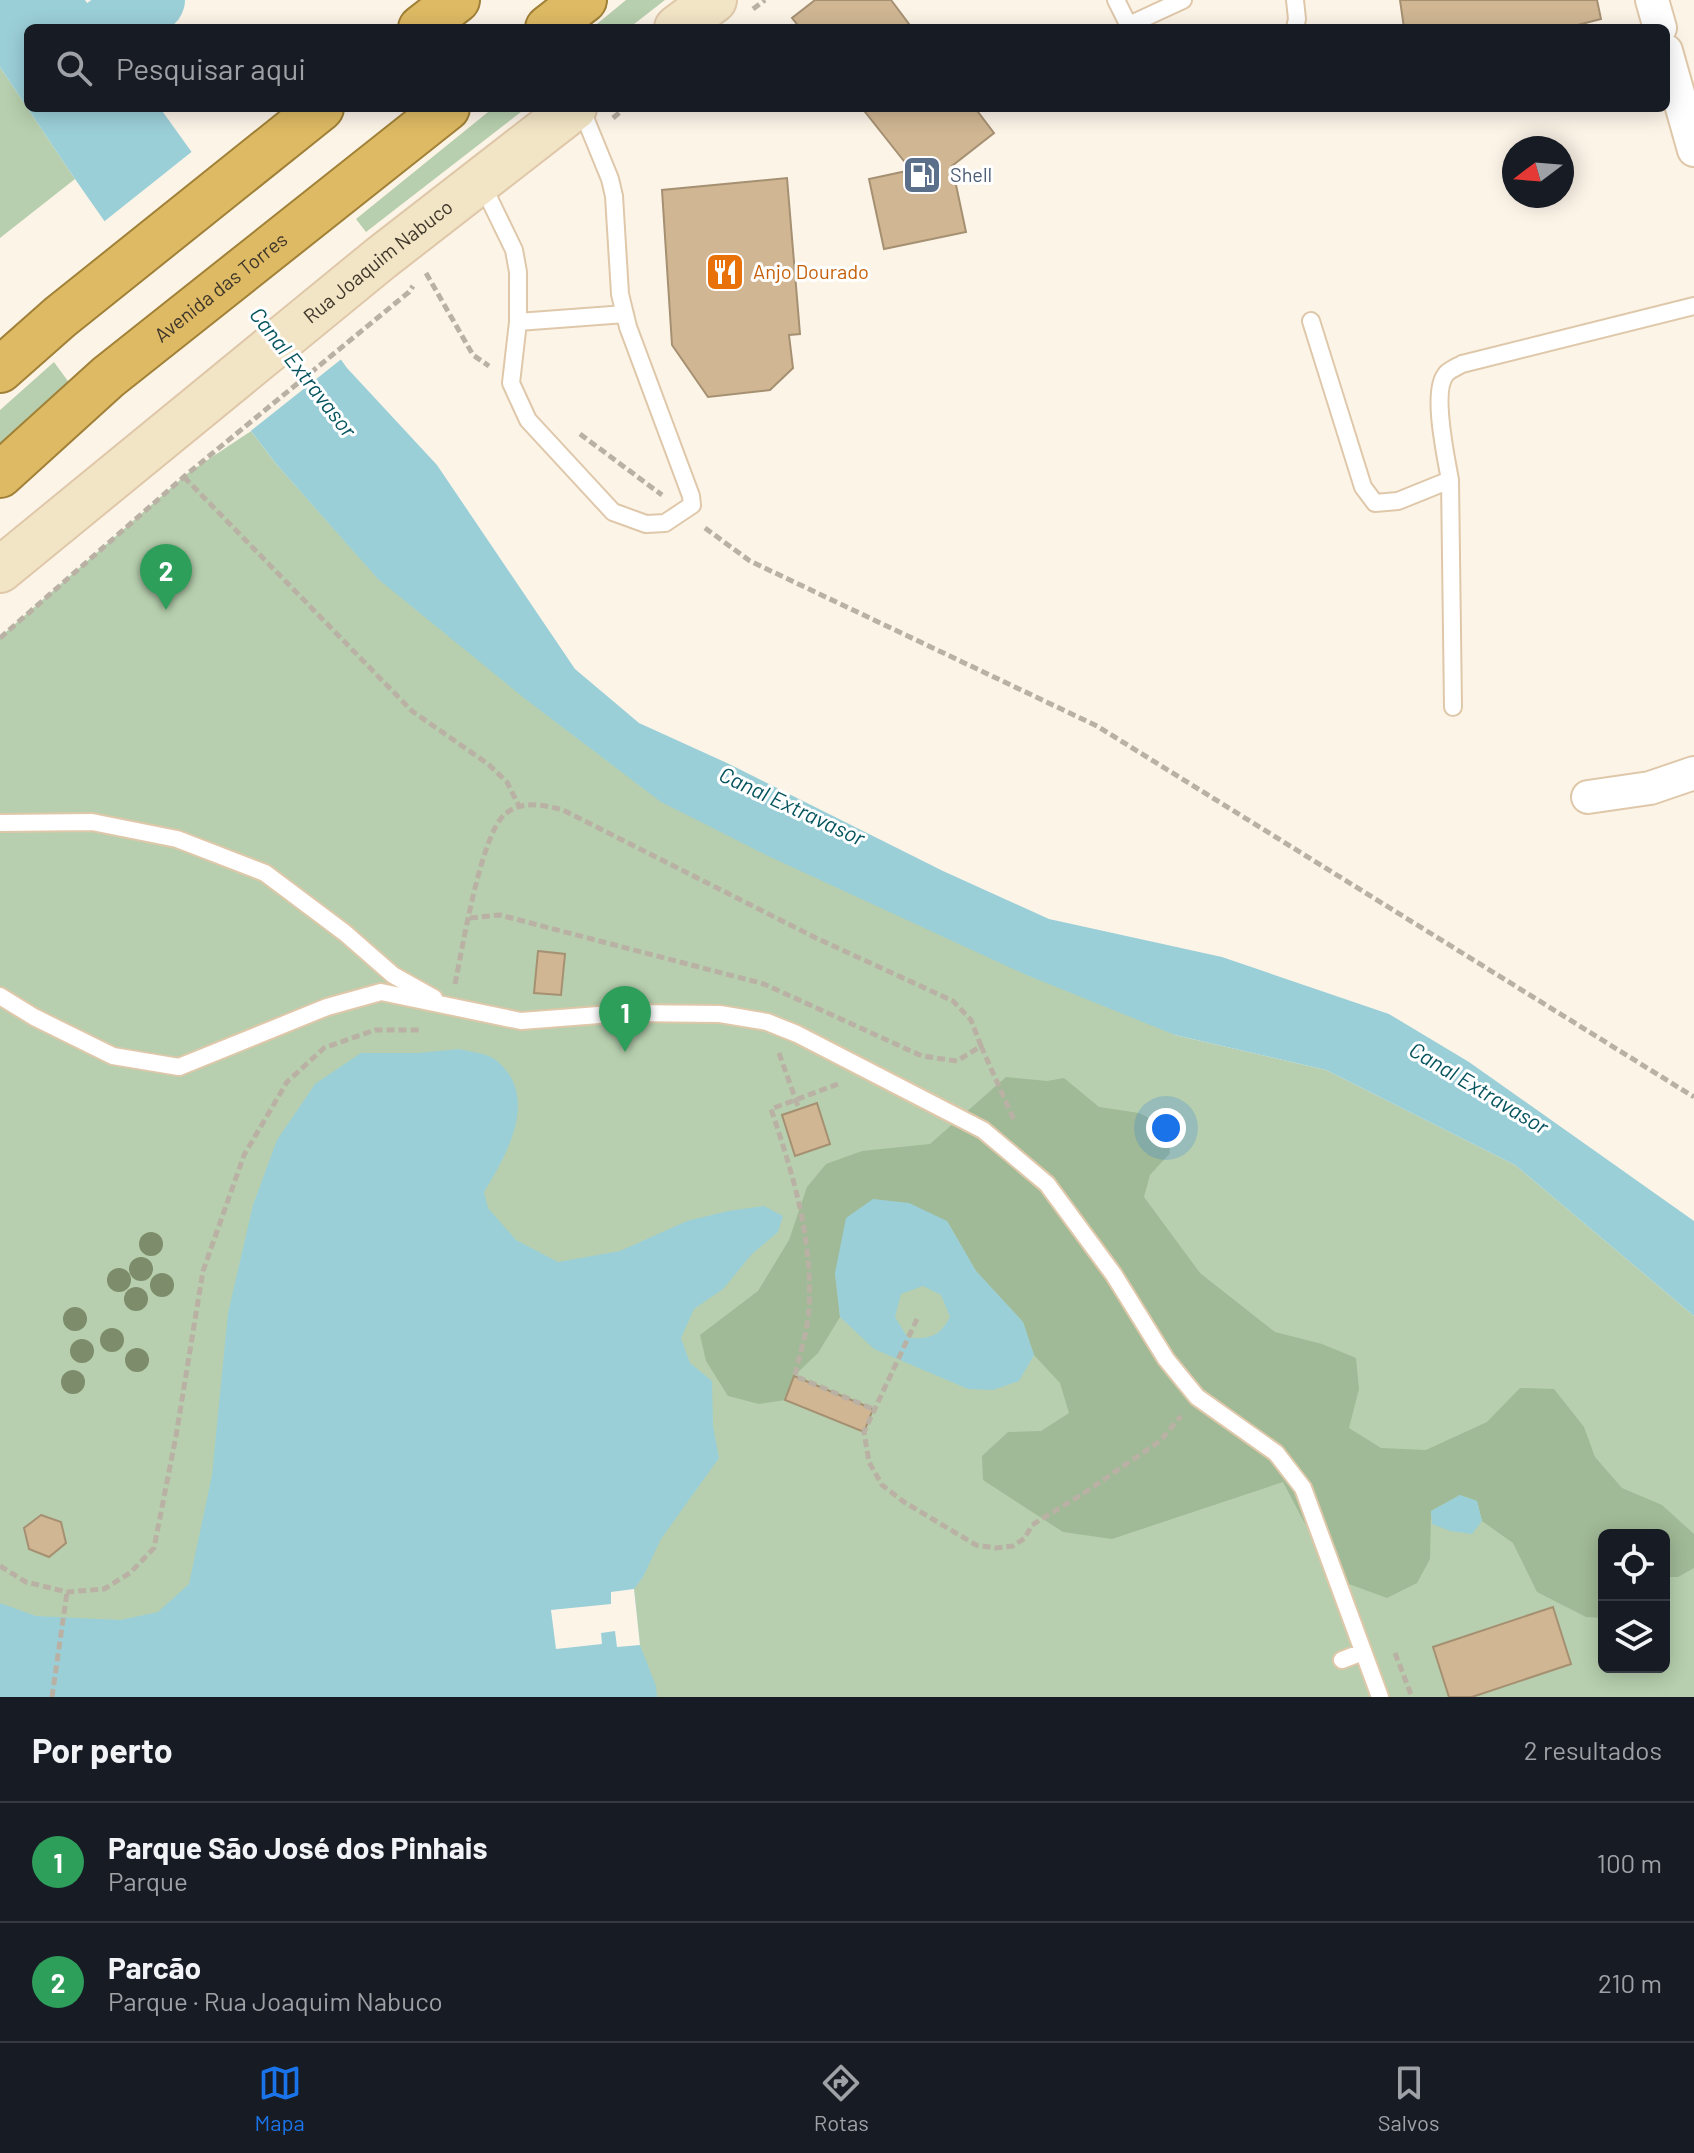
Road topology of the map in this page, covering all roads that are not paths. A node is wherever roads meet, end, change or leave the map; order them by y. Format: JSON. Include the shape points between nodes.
{"nodes":[{"id":1,"x":457,"y":0,"type":"edge"},
{"id":2,"x":584,"y":0,"type":"edge"},
{"id":3,"x":714,"y":0,"type":"edge"},
{"id":4,"x":1116,"y":0,"type":"edge"},
{"id":5,"x":1183,"y":0,"type":"edge"},
{"id":6,"x":1295,"y":0,"type":"edge"},
{"id":7,"x":1652,"y":0,"type":"edge"},
{"id":8,"x":426,"y":24,"type":"edge"},
{"id":9,"x":553,"y":24,"type":"edge"},
{"id":10,"x":682,"y":24,"type":"edge"},
{"id":11,"x":1128,"y":24,"type":"edge"},
{"id":12,"x":1133,"y":24,"type":"edge"},
{"id":13,"x":1296,"y":24,"type":"edge"},
{"id":14,"x":1659,"y":24,"type":"edge"},
{"id":15,"x":1670,"y":65,"type":"edge"},
{"id":16,"x":316,"y":112,"type":"edge"},
{"id":17,"x":442,"y":112,"type":"edge"},
{"id":18,"x":569,"y":112,"type":"edge"},
{"id":19,"x":583,"y":112,"type":"edge"},
{"id":20,"x":1694,"y":150,"type":"edge"},
{"id":21,"x":480,"y":180,"type":"junction"},
{"id":22,"x":1694,"y":306,"type":"edge"},
{"id":23,"x":625,"y":314,"type":"junction"},
{"id":24,"x":1311,"y":321,"type":"dead end"},
{"id":25,"x":518,"y":322,"type":"junction"},
{"id":26,"x":0,"y":370,"type":"edge"},
{"id":27,"x":0,"y":475,"type":"edge"},
{"id":28,"x":1450,"y":480,"type":"junction"},
{"id":29,"x":0,"y":570,"type":"edge"},
{"id":30,"x":1453,"y":707,"type":"dead end"},
{"id":31,"x":1694,"y":773,"type":"edge"},
{"id":32,"x":1588,"y":797,"type":"dead end"},
{"id":33,"x":0,"y":823,"type":"edge"},
{"id":34,"x":0,"y":996,"type":"edge"},
{"id":35,"x":450,"y":1007,"type":"junction"},
{"id":36,"x":1363,"y":1652,"type":"junction"},
{"id":37,"x":1342,"y":1660,"type":"dead end"},
{"id":38,"x":1380,"y":1697,"type":"edge"}],
"edges":[{"from":1,"to":8,"type":"highway"},
{"from":2,"to":9,"type":"highway"},
{"from":3,"to":10,"type":"main road"},
{"from":4,"to":11,"type":"lane"},
{"from":5,"to":12,"type":"lane"},
{"from":6,"to":13,"type":"lane"},
{"from":7,"to":14,"type":"street"},
{"from":15,"to":20,"type":"street"},
{"from":16,"to":26,"type":"highway"},
{"from":17,"to":27,"type":"highway","name":"Avenida das Torres","via":[[108,377]]},
{"from":18,"to":21,"type":"main road","name":"Rua Joaquim Nabuco"},
{"from":19,"to":23,"type":"lane","via":[[614,196]]},
{"from":21,"to":25,"type":"lane","via":[[514,250]]},
{"from":21,"to":29,"type":"main road","name":"Rua Joaquim Nabuco"},
{"from":22,"to":28,"type":"lane","via":[[1462,364],[1446,373],[1440,386]]},
{"from":23,"to":25,"type":"lane"},
{"from":23,"to":25,"type":"lane","via":[[691,496],[692,505],[665,523],[646,524],[613,512],[528,420],[511,383]]},
{"from":24,"to":28,"type":"lane","via":[[1363,487],[1375,503],[1398,501]]},
{"from":28,"to":30,"type":"lane"},
{"from":31,"to":32,"type":"street","via":[[1650,788]]},
{"from":33,"to":35,"type":"lane","via":[[92,822],[177,839],[265,873],[393,975]]},
{"from":34,"to":35,"type":"lane","via":[[113,1056],[179,1067],[327,1007],[381,992]]},
{"from":35,"to":36,"type":"lane","via":[[521,1021],[641,1013],[720,1014],[767,1022],[983,1130],[1047,1184],[1197,1397],[1276,1453],[1303,1488]]},
{"from":36,"to":37,"type":"lane"},
{"from":36,"to":38,"type":"lane"}]}
